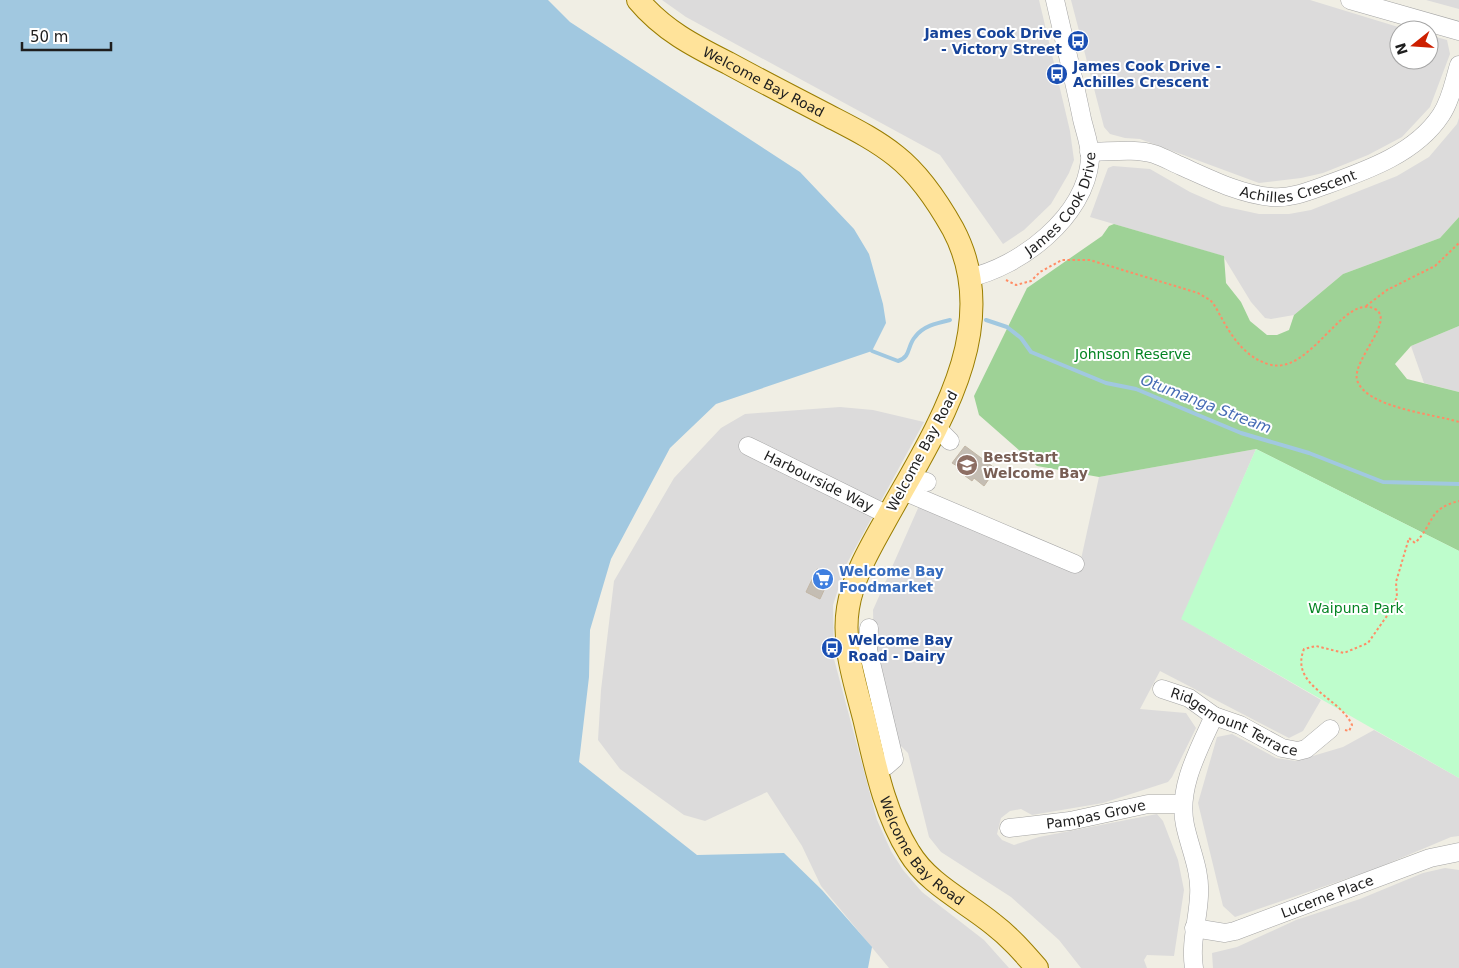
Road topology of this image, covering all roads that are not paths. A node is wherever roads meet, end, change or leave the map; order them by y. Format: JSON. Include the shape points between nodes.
{"nodes":[{"id":1,"x":638,"y":0,"type":"edge"},
{"id":2,"x":1055,"y":0,"type":"edge"},
{"id":3,"x":1350,"y":0,"type":"edge"},
{"id":4,"x":1401,"y":7,"type":"edge"},
{"id":5,"x":1459,"y":31,"type":"edge"},
{"id":6,"x":1459,"y":65,"type":"edge"},
{"id":7,"x":1089,"y":152,"type":"junction"},
{"id":8,"x":979,"y":275,"type":"junction"},
{"id":9,"x":748,"y":446,"type":"dead end"},
{"id":10,"x":913,"y":482,"type":"junction"},
{"id":11,"x":888,"y":515,"type":"junction"},
{"id":12,"x":1075,"y":564,"type":"dead end"},
{"id":13,"x":869,"y":628,"type":"dead end"},
{"id":14,"x":1162,"y":689,"type":"dead end"},
{"id":15,"x":1214,"y":716,"type":"junction"},
{"id":16,"x":1330,"y":729,"type":"road end"},
{"id":17,"x":876,"y":769,"type":"junction"},
{"id":18,"x":1183,"y":804,"type":"junction"},
{"id":19,"x":1009,"y":828,"type":"dead end"},
{"id":20,"x":1459,"y":852,"type":"edge"},
{"id":21,"x":1194,"y":928,"type":"junction"},
{"id":22,"x":1036,"y":968,"type":"edge"},
{"id":23,"x":1194,"y":968,"type":"edge"}],
"edges":[{"from":1,"to":8,"type":"main road","name":"Welcome Bay Road","via":[[657,22],[684,41],[844,124],[897,157],[926,189]]},
{"from":2,"to":7,"type":"street","name":"James Cook Drive"},
{"from":3,"to":4,"type":"street"},
{"from":4,"to":5,"type":"street"},
{"from":6,"to":7,"type":"street","name":"Achilles Crescent","via":[[1441,115],[1402,152],[1358,174],[1289,197],[1239,190],[1153,154]]},
{"from":7,"to":8,"type":"street","name":"James Cook Drive","via":[[1085,184],[1064,218],[1019,258]]},
{"from":8,"to":10,"type":"main road","name":"Welcome Bay Road","via":[[963,362],[943,434]]},
{"from":9,"to":11,"type":"street","name":"Harbourside Way"},
{"from":10,"to":11,"type":"main road","name":"Welcome Bay Road"},
{"from":10,"to":12,"type":"street"},
{"from":11,"to":17,"type":"main road","name":"Welcome Bay Road","via":[[862,564],[848,609],[848,647]]},
{"from":13,"to":17,"type":"street","via":[[870,659],[894,759]]},
{"from":14,"to":15,"type":"street","name":"Ridgemount Terrace","via":[[1189,698]]},
{"from":15,"to":16,"type":"street","name":"Ridgemount Terrace","via":[[1282,748],[1298,750],[1313,745]]},
{"from":15,"to":18,"type":"street","via":[[1187,783]]},
{"from":17,"to":22,"type":"main road","name":"Welcome Bay Road","via":[[890,816],[917,864],[1010,938]]},
{"from":18,"to":19,"type":"street","name":"Pampas Grove","via":[[1148,804],[1079,819]]},
{"from":18,"to":21,"type":"street","via":[[1198,876],[1199,896]]},
{"from":20,"to":21,"type":"street","name":"Lucerne Place","via":[[1430,858],[1235,931],[1225,933]]},
{"from":21,"to":23,"type":"street"}]}
